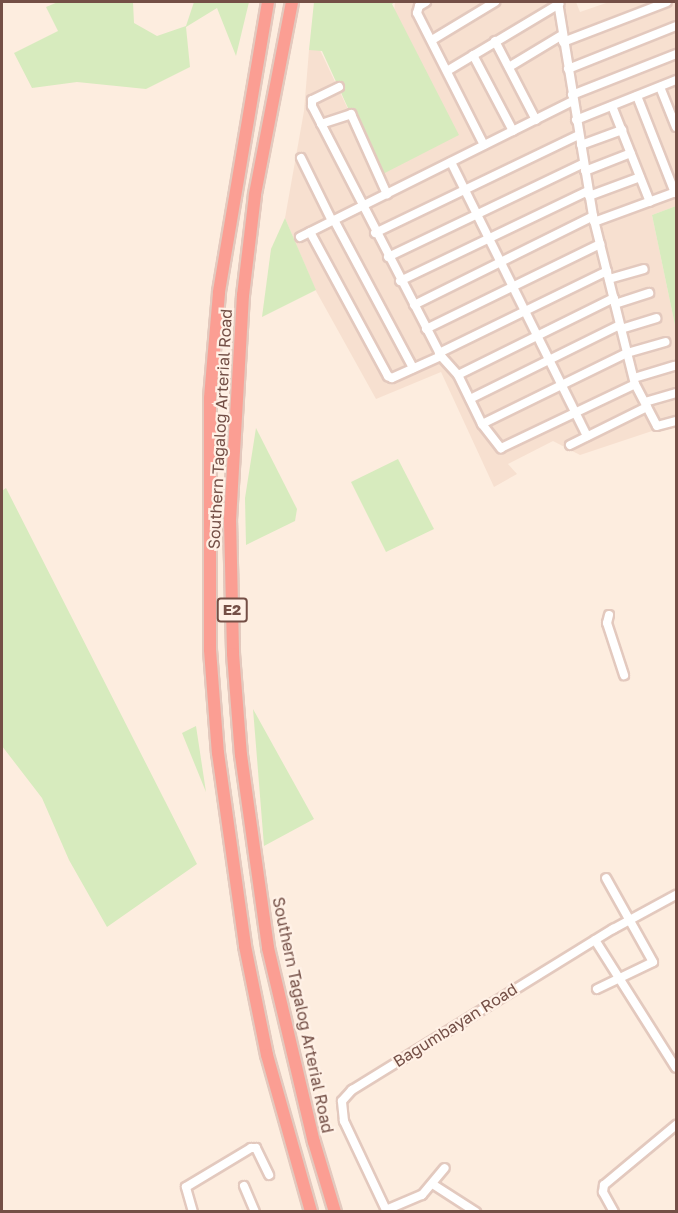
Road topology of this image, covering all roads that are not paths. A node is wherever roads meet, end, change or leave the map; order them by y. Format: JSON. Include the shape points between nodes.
{"nodes":[{"id":1,"x":268,"y":2,"type":"edge"},
{"id":2,"x":292,"y":2,"type":"edge"},
{"id":3,"x":426,"y":2,"type":"edge"},
{"id":4,"x":495,"y":2,"type":"edge"},
{"id":5,"x":667,"y":2,"type":"edge"},
{"id":6,"x":559,"y":3,"type":"edge"},
{"id":7,"x":676,"y":26,"type":"edge"},
{"id":8,"x":563,"y":38,"type":"junction"},
{"id":9,"x":432,"y":40,"type":"junction"},
{"id":10,"x":495,"y":41,"type":"junction"},
{"id":11,"x":676,"y":54,"type":"edge"},
{"id":12,"x":473,"y":55,"type":"junction"},
{"id":13,"x":509,"y":67,"type":"junction"},
{"id":14,"x":568,"y":69,"type":"junction"},
{"id":15,"x":447,"y":71,"type":"junction"},
{"id":16,"x":676,"y":80,"type":"edge"},
{"id":17,"x":339,"y":87,"type":"dead end"},
{"id":18,"x":660,"y":87,"type":"junction"},
{"id":19,"x":637,"y":96,"type":"junction"},
{"id":20,"x":573,"y":98,"type":"junction"},
{"id":21,"x":612,"y":105,"type":"junction"},
{"id":22,"x":536,"y":120,"type":"junction"},
{"id":23,"x":576,"y":120,"type":"junction"},
{"id":24,"x":321,"y":124,"type":"junction"},
{"id":25,"x":676,"y":127,"type":"edge"},
{"id":26,"x":622,"y":130,"type":"junction"},
{"id":27,"x":513,"y":131,"type":"junction"},
{"id":28,"x":579,"y":135,"type":"junction"},
{"id":29,"x":484,"y":145,"type":"junction"},
{"id":30,"x":581,"y":145,"type":"junction"},
{"id":31,"x":631,"y":153,"type":"junction"},
{"id":32,"x":301,"y":158,"type":"dead end"},
{"id":33,"x":451,"y":162,"type":"junction"},
{"id":34,"x":584,"y":167,"type":"junction"},
{"id":35,"x":640,"y":177,"type":"junction"},
{"id":36,"x":465,"y":190,"type":"junction"},
{"id":37,"x":676,"y":193,"type":"edge"},
{"id":38,"x":387,"y":194,"type":"junction"},
{"id":39,"x":589,"y":194,"type":"junction"},
{"id":40,"x":650,"y":202,"type":"junction"},
{"id":41,"x":361,"y":207,"type":"junction"},
{"id":42,"x":477,"y":214,"type":"junction"},
{"id":43,"x":594,"y":219,"type":"junction"},
{"id":44,"x":333,"y":220,"type":"junction"},
{"id":45,"x":310,"y":232,"type":"junction"},
{"id":46,"x":375,"y":233,"type":"junction"},
{"id":47,"x":300,"y":237,"type":"dead end"},
{"id":48,"x":489,"y":238,"type":"junction"},
{"id":49,"x":600,"y":244,"type":"junction"},
{"id":50,"x":388,"y":257,"type":"junction"},
{"id":51,"x":501,"y":262,"type":"junction"},
{"id":52,"x":644,"y":268,"type":"dead end"},
{"id":53,"x":608,"y":275,"type":"junction"},
{"id":54,"x":400,"y":281,"type":"junction"},
{"id":55,"x":513,"y":287,"type":"junction"},
{"id":56,"x":649,"y":293,"type":"dead end"},
{"id":57,"x":614,"y":301,"type":"junction"},
{"id":58,"x":414,"y":305,"type":"junction"},
{"id":59,"x":525,"y":311,"type":"junction"},
{"id":60,"x":656,"y":318,"type":"dead end"},
{"id":61,"x":621,"y":327,"type":"junction"},
{"id":62,"x":426,"y":329,"type":"junction"},
{"id":63,"x":537,"y":336,"type":"junction"},
{"id":64,"x":665,"y":342,"type":"dead end"},
{"id":65,"x":627,"y":353,"type":"junction"},
{"id":66,"x":440,"y":355,"type":"junction"},
{"id":67,"x":549,"y":360,"type":"junction"},
{"id":68,"x":674,"y":366,"type":"dead end"},
{"id":69,"x":413,"y":368,"type":"junction"},
{"id":70,"x":458,"y":375,"type":"junction"},
{"id":71,"x":635,"y":381,"type":"junction"},
{"id":72,"x":562,"y":385,"type":"junction"},
{"id":73,"x":676,"y":393,"type":"edge"},
{"id":74,"x":470,"y":399,"type":"junction"},
{"id":75,"x":646,"y":405,"type":"junction"},
{"id":76,"x":575,"y":413,"type":"junction"},
{"id":77,"x":676,"y":421,"type":"edge"},
{"id":78,"x":482,"y":424,"type":"junction"},
{"id":79,"x":587,"y":436,"type":"junction"},
{"id":80,"x":570,"y":445,"type":"dead end"},
{"id":81,"x":609,"y":615,"type":"dead end"},
{"id":82,"x":624,"y":675,"type":"dead end"},
{"id":83,"x":606,"y":878,"type":"dead end"},
{"id":84,"x":676,"y":895,"type":"edge"},
{"id":85,"x":632,"y":919,"type":"junction"},
{"id":86,"x":595,"y":940,"type":"junction"},
{"id":87,"x":616,"y":976,"type":"junction"},
{"id":88,"x":597,"y":989,"type":"dead end"},
{"id":89,"x":676,"y":1068,"type":"edge"},
{"id":90,"x":676,"y":1125,"type":"edge"},
{"id":91,"x":445,"y":1168,"type":"dead end"},
{"id":92,"x":269,"y":1175,"type":"dead end"},
{"id":93,"x":434,"y":1185,"type":"junction"},
{"id":94,"x":244,"y":1186,"type":"dead end"},
{"id":95,"x":386,"y":1211,"type":"edge"},
{"id":96,"x":193,"y":1212,"type":"edge"},
{"id":97,"x":255,"y":1212,"type":"edge"},
{"id":98,"x":311,"y":1212,"type":"edge"},
{"id":99,"x":335,"y":1212,"type":"edge"},
{"id":100,"x":476,"y":1212,"type":"edge"},
{"id":101,"x":614,"y":1212,"type":"edge"}],
"edges":[{"from":1,"to":98,"type":"highway","name":"Southern Tagalog Arterial Road","number":"E2","via":[[233,197],[214,351],[207,520],[210,650],[219,765],[245,946],[267,1055]]},
{"from":2,"to":99,"type":"highway","name":"Southern Tagalog Arterial Road","number":"E2","via":[[255,195],[243,295],[230,519],[233,654],[241,755],[268,948],[314,1142]]},
{"from":3,"to":9,"type":"street","via":[[417,13]]},
{"from":4,"to":9,"type":"street"},
{"from":5,"to":8,"type":"street"},
{"from":6,"to":8,"type":"street"},
{"from":6,"to":10,"type":"street"},
{"from":7,"to":14,"type":"street"},
{"from":8,"to":13,"type":"street"},
{"from":8,"to":14,"type":"street"},
{"from":9,"to":15,"type":"street"},
{"from":10,"to":12,"type":"street"},
{"from":10,"to":13,"type":"street"},
{"from":11,"to":20,"type":"street"},
{"from":12,"to":15,"type":"street"},
{"from":12,"to":27,"type":"street"},
{"from":13,"to":22,"type":"street"},
{"from":14,"to":20,"type":"street"},
{"from":15,"to":29,"type":"street"},
{"from":16,"to":18,"type":"street"},
{"from":17,"to":24,"type":"street","via":[[312,100]]},
{"from":18,"to":19,"type":"street"},
{"from":18,"to":25,"type":"street"},
{"from":19,"to":21,"type":"street"},
{"from":19,"to":37,"type":"street"},
{"from":20,"to":22,"type":"street"},
{"from":20,"to":23,"type":"street"},
{"from":21,"to":23,"type":"street"},
{"from":21,"to":26,"type":"street"},
{"from":22,"to":27,"type":"street"},
{"from":23,"to":28,"type":"street"},
{"from":24,"to":38,"type":"street","via":[[351,114]]},
{"from":24,"to":41,"type":"street"},
{"from":26,"to":30,"type":"street"},
{"from":26,"to":31,"type":"street"},
{"from":27,"to":29,"type":"street"},
{"from":28,"to":30,"type":"street"},
{"from":28,"to":36,"type":"street"},
{"from":29,"to":33,"type":"street"},
{"from":30,"to":34,"type":"street"},
{"from":31,"to":34,"type":"street"},
{"from":31,"to":35,"type":"street"},
{"from":32,"to":44,"type":"street"},
{"from":33,"to":36,"type":"street"},
{"from":33,"to":38,"type":"street"},
{"from":34,"to":39,"type":"street"},
{"from":34,"to":42,"type":"street"},
{"from":35,"to":39,"type":"street"},
{"from":35,"to":40,"type":"street"},
{"from":36,"to":42,"type":"street"},
{"from":36,"to":46,"type":"street"},
{"from":37,"to":40,"type":"street"},
{"from":38,"to":41,"type":"street"},
{"from":39,"to":43,"type":"street"},
{"from":39,"to":48,"type":"street"},
{"from":40,"to":43,"type":"street"},
{"from":41,"to":44,"type":"street"},
{"from":41,"to":46,"type":"street"},
{"from":42,"to":48,"type":"street"},
{"from":42,"to":50,"type":"street"},
{"from":43,"to":49,"type":"street"},
{"from":43,"to":51,"type":"street"},
{"from":44,"to":45,"type":"street"},
{"from":44,"to":69,"type":"street"},
{"from":45,"to":47,"type":"street"},
{"from":45,"to":69,"type":"street","via":[[388,376],[392,378]]},
{"from":46,"to":50,"type":"street"},
{"from":48,"to":51,"type":"street"},
{"from":48,"to":54,"type":"street"},
{"from":49,"to":53,"type":"street"},
{"from":49,"to":55,"type":"street"},
{"from":50,"to":54,"type":"street"},
{"from":51,"to":55,"type":"street"},
{"from":51,"to":58,"type":"street"},
{"from":52,"to":53,"type":"street"},
{"from":53,"to":57,"type":"street"},
{"from":53,"to":59,"type":"street"},
{"from":54,"to":58,"type":"street"},
{"from":55,"to":59,"type":"street"},
{"from":55,"to":62,"type":"street"},
{"from":56,"to":57,"type":"street"},
{"from":57,"to":61,"type":"street"},
{"from":57,"to":63,"type":"street"},
{"from":58,"to":62,"type":"street"},
{"from":59,"to":63,"type":"street"},
{"from":59,"to":66,"type":"street"},
{"from":60,"to":61,"type":"street"},
{"from":61,"to":65,"type":"street"},
{"from":61,"to":67,"type":"street"},
{"from":62,"to":66,"type":"street"},
{"from":63,"to":67,"type":"street"},
{"from":63,"to":70,"type":"street"},
{"from":64,"to":65,"type":"street"},
{"from":65,"to":71,"type":"street"},
{"from":65,"to":72,"type":"street"},
{"from":66,"to":69,"type":"street"},
{"from":66,"to":70,"type":"street"},
{"from":67,"to":72,"type":"street"},
{"from":67,"to":74,"type":"street"},
{"from":68,"to":71,"type":"street"},
{"from":70,"to":74,"type":"street"},
{"from":71,"to":75,"type":"street"},
{"from":71,"to":76,"type":"street"},
{"from":72,"to":76,"type":"street"},
{"from":72,"to":78,"type":"street"},
{"from":73,"to":75,"type":"street"},
{"from":74,"to":78,"type":"street"},
{"from":75,"to":77,"type":"street","via":[[657,426]]},
{"from":75,"to":79,"type":"street"},
{"from":76,"to":78,"type":"street","via":[[501,448]]},
{"from":76,"to":79,"type":"street"},
{"from":79,"to":80,"type":"street"},
{"from":81,"to":82,"type":"street","via":[[607,623]]},
{"from":83,"to":85,"type":"street"},
{"from":84,"to":85,"type":"street","name":"Bagumbayan Road"},
{"from":85,"to":86,"type":"street","name":"Bagumbayan Road"},
{"from":85,"to":87,"type":"street","via":[[653,962]]},
{"from":86,"to":87,"type":"street"},
{"from":86,"to":95,"type":"street","name":"Bagumbayan Road","via":[[352,1090],[342,1101],[345,1121]]},
{"from":87,"to":88,"type":"street"},
{"from":87,"to":89,"type":"street"},
{"from":90,"to":101,"type":"street","via":[[604,1185],[603,1192]]},
{"from":91,"to":93,"type":"street"},
{"from":92,"to":96,"type":"street","via":[[256,1149],[251,1148],[186,1187]]},
{"from":93,"to":95,"type":"street","via":[[422,1195]]},
{"from":93,"to":100,"type":"street"},
{"from":94,"to":97,"type":"street"}]}
